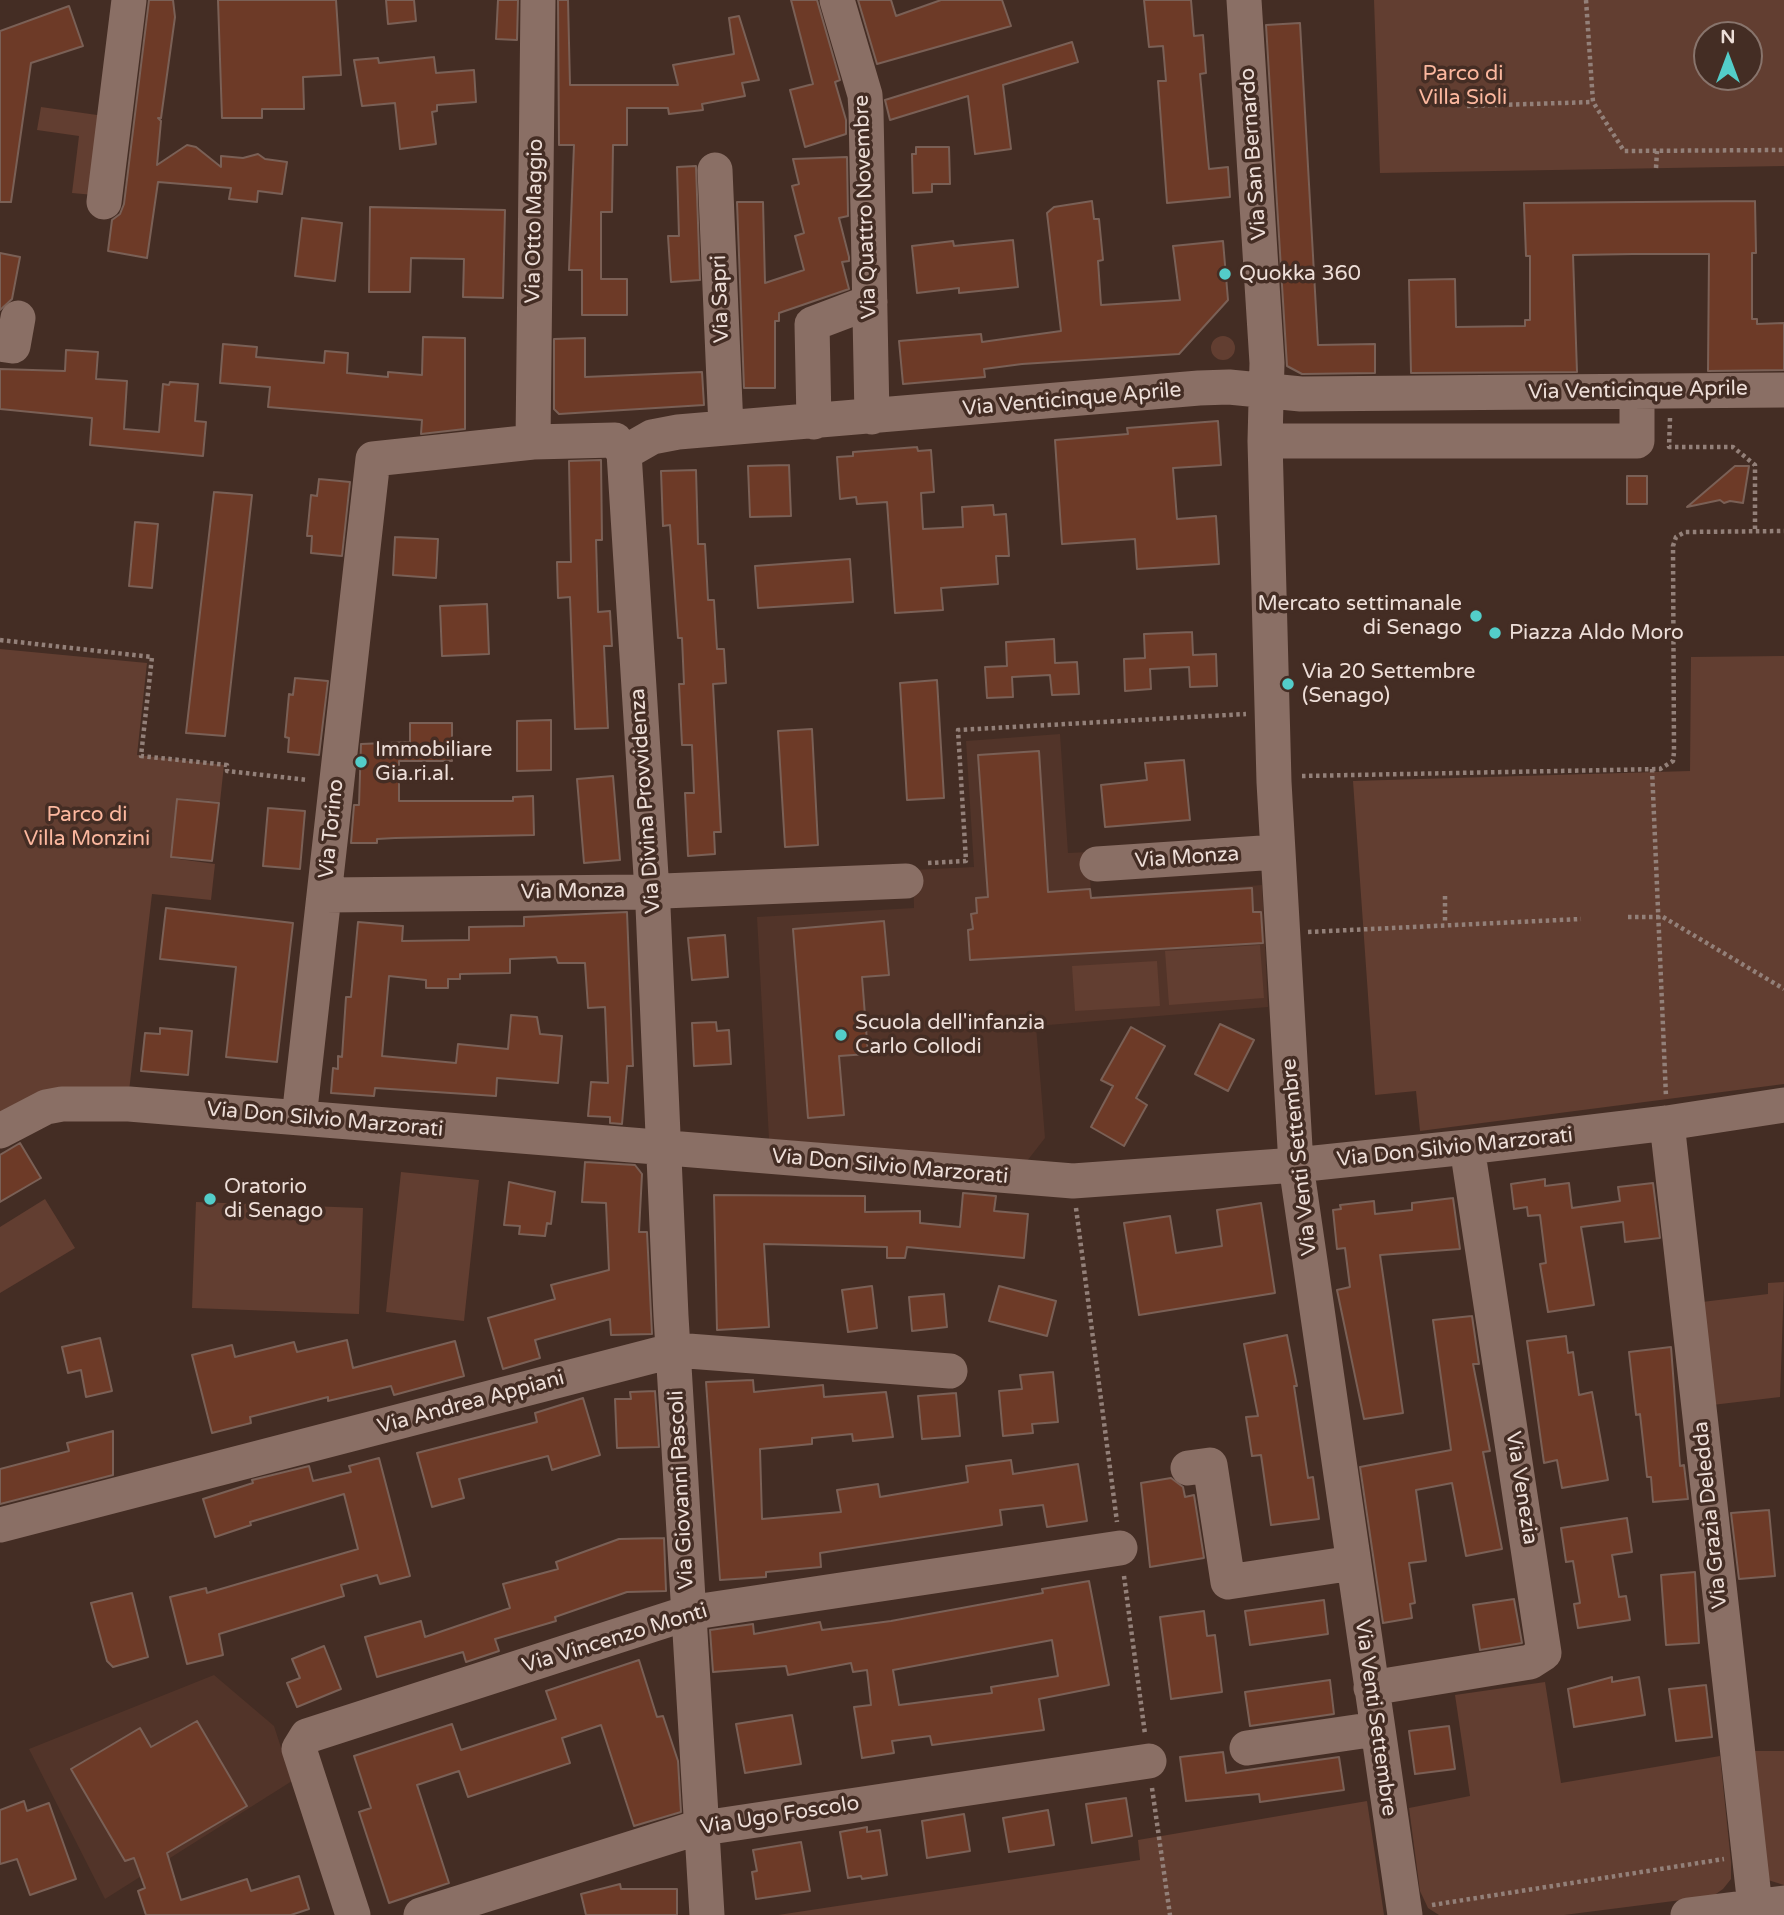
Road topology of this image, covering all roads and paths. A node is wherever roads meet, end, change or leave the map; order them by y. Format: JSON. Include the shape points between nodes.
{"nodes":[{"id":1,"x":130,"y":0,"type":"edge"},
{"id":2,"x":538,"y":0,"type":"edge"},
{"id":3,"x":837,"y":0,"type":"edge"},
{"id":4,"x":1244,"y":0,"type":"edge"},
{"id":5,"x":1586,"y":0,"type":"edge"},
{"id":6,"x":1593,"y":102,"type":"junction"},
{"id":7,"x":1467,"y":106,"type":"dead end"},
{"id":8,"x":1784,"y":150,"type":"edge"},
{"id":9,"x":1657,"y":151,"type":"junction"},
{"id":10,"x":1656,"y":168,"type":"dead end"},
{"id":11,"x":715,"y":170,"type":"dead end"},
{"id":12,"x":104,"y":202,"type":"dead end"},
{"id":13,"x":870,"y":302,"type":"junction"},
{"id":14,"x":1784,"y":390,"type":"edge"},
{"id":15,"x":1266,"y":392,"type":"junction"},
{"id":16,"x":1637,"y":392,"type":"junction"},
{"id":17,"x":1784,"y":403,"type":"edge"},
{"id":18,"x":1670,"y":412,"type":"dead end"},
{"id":19,"x":1784,"y":415,"type":"edge"},
{"id":20,"x":872,"y":417,"type":"junction"},
{"id":21,"x":814,"y":422,"type":"junction"},
{"id":22,"x":726,"y":428,"type":"junction"},
{"id":23,"x":533,"y":442,"type":"junction"},
{"id":24,"x":1265,"y":442,"type":"junction"},
{"id":25,"x":624,"y":453,"type":"junction"},
{"id":26,"x":1784,"y":531,"type":"edge"},
{"id":27,"x":1755,"y":532,"type":"junction"},
{"id":28,"x":0,"y":640,"type":"edge"},
{"id":29,"x":1254,"y":714,"type":"dead end"},
{"id":30,"x":1652,"y":769,"type":"junction"},
{"id":31,"x":1291,"y":771,"type":"dead end"},
{"id":32,"x":337,"y":783,"type":"junction"},
{"id":33,"x":1277,"y":852,"type":"junction"},
{"id":34,"x":1097,"y":864,"type":"dead end"},
{"id":35,"x":906,"y":881,"type":"joint"},
{"id":36,"x":651,"y":891,"type":"junction"},
{"id":37,"x":325,"y":895,"type":"junction"},
{"id":38,"x":1445,"y":896,"type":"dead end"},
{"id":39,"x":1628,"y":917,"type":"dead end"},
{"id":40,"x":1657,"y":917,"type":"junction"},
{"id":41,"x":1581,"y":919,"type":"dead end"},
{"id":42,"x":1445,"y":924,"type":"junction"},
{"id":43,"x":1301,"y":932,"type":"dead end"},
{"id":44,"x":1784,"y":989,"type":"edge"},
{"id":45,"x":1784,"y":1105,"type":"edge"},
{"id":46,"x":299,"y":1118,"type":"junction"},
{"id":47,"x":1667,"y":1123,"type":"junction"},
{"id":48,"x":0,"y":1131,"type":"edge"},
{"id":49,"x":1467,"y":1147,"type":"junction"},
{"id":50,"x":665,"y":1148,"type":"junction"},
{"id":51,"x":1296,"y":1165,"type":"junction"},
{"id":52,"x":675,"y":1350,"type":"junction"},
{"id":53,"x":950,"y":1370,"type":"dead end"},
{"id":54,"x":1188,"y":1468,"type":"dead end"},
{"id":55,"x":0,"y":1525,"type":"edge"},
{"id":56,"x":1120,"y":1548,"type":"dead end"},
{"id":57,"x":1353,"y":1563,"type":"junction"},
{"id":58,"x":688,"y":1613,"type":"junction"},
{"id":59,"x":1371,"y":1688,"type":"junction"},
{"id":60,"x":1376,"y":1729,"type":"junction"},
{"id":61,"x":1247,"y":1748,"type":"dead end"},
{"id":62,"x":1149,"y":1761,"type":"dead end"},
{"id":63,"x":702,"y":1828,"type":"junction"},
{"id":64,"x":1749,"y":1856,"type":"junction"},
{"id":65,"x":1770,"y":1905,"type":"edge"},
{"id":66,"x":1414,"y":1910,"type":"edge"},
{"id":67,"x":353,"y":1915,"type":"edge"},
{"id":68,"x":421,"y":1915,"type":"edge"},
{"id":69,"x":707,"y":1915,"type":"edge"},
{"id":70,"x":1688,"y":1915,"type":"edge"}],
"edges":[{"from":1,"to":12,"type":"street"},
{"from":2,"to":23,"type":"street","name":"Via Otto Maggio"},
{"from":3,"to":13,"type":"street","name":"Via Quattro Novembre","via":[[865,94]]},
{"from":4,"to":15,"type":"street","name":"Via San Bernardo"},
{"from":5,"to":6,"type":"path"},
{"from":6,"to":7,"type":"path"},
{"from":6,"to":9,"type":"path","via":[[1624,151]]},
{"from":8,"to":9,"type":"path"},
{"from":9,"to":10,"type":"path"},
{"from":11,"to":22,"type":"street","name":"Via Sapri"},
{"from":13,"to":20,"type":"street","name":"Via Quattro Novembre"},
{"from":13,"to":21,"type":"street","via":[[812,324]]},
{"from":14,"to":16,"type":"street","name":"Via Venticinque Aprile"},
{"from":15,"to":16,"type":"street","name":"Via Venticinque Aprile"},
{"from":15,"to":20,"type":"street","name":"Via Venticinque Aprile","via":[[1199,388]]},
{"from":15,"to":24,"type":"street","name":"Via Venti Settembre"},
{"from":16,"to":24,"type":"street","via":[[1637,442]]},
{"from":17,"to":19,"type":"street"},
{"from":18,"to":27,"type":"path","via":[[1669,447],[1734,446],[1755,465]]},
{"from":20,"to":21,"type":"street","name":"Via Venticinque Aprile"},
{"from":21,"to":22,"type":"street","name":"Via Venticinque Aprile"},
{"from":22,"to":25,"type":"street","name":"Via Venticinque Aprile","via":[[652,437]]},
{"from":23,"to":25,"type":"street","via":[[609,439],[620,443]]},
{"from":23,"to":32,"type":"street","name":"Via Torino","via":[[374,458]]},
{"from":24,"to":33,"type":"street","name":"Via Venti Settembre"},
{"from":25,"to":36,"type":"street","name":"Via Divina Provvidenza"},
{"from":26,"to":27,"type":"path"},
{"from":27,"to":30,"type":"path","via":[[1685,532],[1676,537],[1674,752],[1673,761]]},
{"from":28,"to":32,"type":"path","via":[[152,657],[141,756]]},
{"from":29,"to":35,"type":"path","via":[[958,730],[966,860],[905,864]]},
{"from":30,"to":31,"type":"path","via":[[1302,776]]},
{"from":30,"to":40,"type":"path"},
{"from":32,"to":37,"type":"street","name":"Via Torino"},
{"from":33,"to":34,"type":"street","name":"Via Monza"},
{"from":33,"to":51,"type":"street","name":"Via Venti Settembre"},
{"from":35,"to":36,"type":"street","name":"Via Monza"},
{"from":36,"to":37,"type":"street","name":"Via Monza"},
{"from":36,"to":50,"type":"street","name":"Via Divina Provvidenza"},
{"from":37,"to":46,"type":"street","name":"Via Torino"},
{"from":38,"to":42,"type":"path"},
{"from":39,"to":40,"type":"path"},
{"from":40,"to":44,"type":"path"},
{"from":40,"to":47,"type":"path"},
{"from":41,"to":42,"type":"path"},
{"from":42,"to":43,"type":"path"},
{"from":45,"to":47,"type":"street","name":"Via Don Silvio Marzorati"},
{"from":46,"to":48,"type":"street","name":"Via Don Silvio Marzorati","via":[[130,1104],[62,1104],[33,1112]]},
{"from":46,"to":50,"type":"street","name":"Via Don Silvio Marzorati"},
{"from":47,"to":49,"type":"street","name":"Via Don Silvio Marzorati"},
{"from":47,"to":64,"type":"street","name":"Via Grazia Deledda"},
{"from":49,"to":51,"type":"street","name":"Via Don Silvio Marzorati"},
{"from":49,"to":59,"type":"street","name":"Via Venezia","via":[[1544,1653],[1530,1662]]},
{"from":50,"to":51,"type":"street","name":"Via Don Silvio Marzorati","via":[[1073,1181]]},
{"from":50,"to":52,"type":"street","name":"Via Giovanni Pascoli"},
{"from":51,"to":57,"type":"street","name":"Via Venti Settembre"},
{"from":52,"to":53,"type":"street","name":"Via Andrea Appiani"},
{"from":52,"to":55,"type":"street","name":"Via Andrea Appiani"},
{"from":52,"to":58,"type":"street","name":"Via Giovanni Pascoli"},
{"from":54,"to":57,"type":"street","via":[[1210,1465],[1227,1582]]},
{"from":56,"to":58,"type":"street","name":"Via Vincenzo Monti"},
{"from":57,"to":59,"type":"street","name":"Via Venti Settembre"},
{"from":58,"to":63,"type":"street","name":"Via Giovanni Pascoli"},
{"from":58,"to":67,"type":"street","name":"Via Vincenzo Monti","via":[[303,1739],[299,1749]]},
{"from":59,"to":60,"type":"street","name":"Via Venti Settembre"},
{"from":60,"to":61,"type":"street"},
{"from":60,"to":66,"type":"street","name":"Via Venti Settembre"},
{"from":62,"to":63,"type":"street","name":"Via Ugo Foscolo"},
{"from":63,"to":68,"type":"street","name":"Via Ugo Foscolo"},
{"from":63,"to":69,"type":"street","name":"Via Giovanni Pascoli"},
{"from":64,"to":65,"type":"street","name":"Via Grazia Deledda"},
{"from":64,"to":66,"type":"path"},
{"from":65,"to":70,"type":"street"}]}
